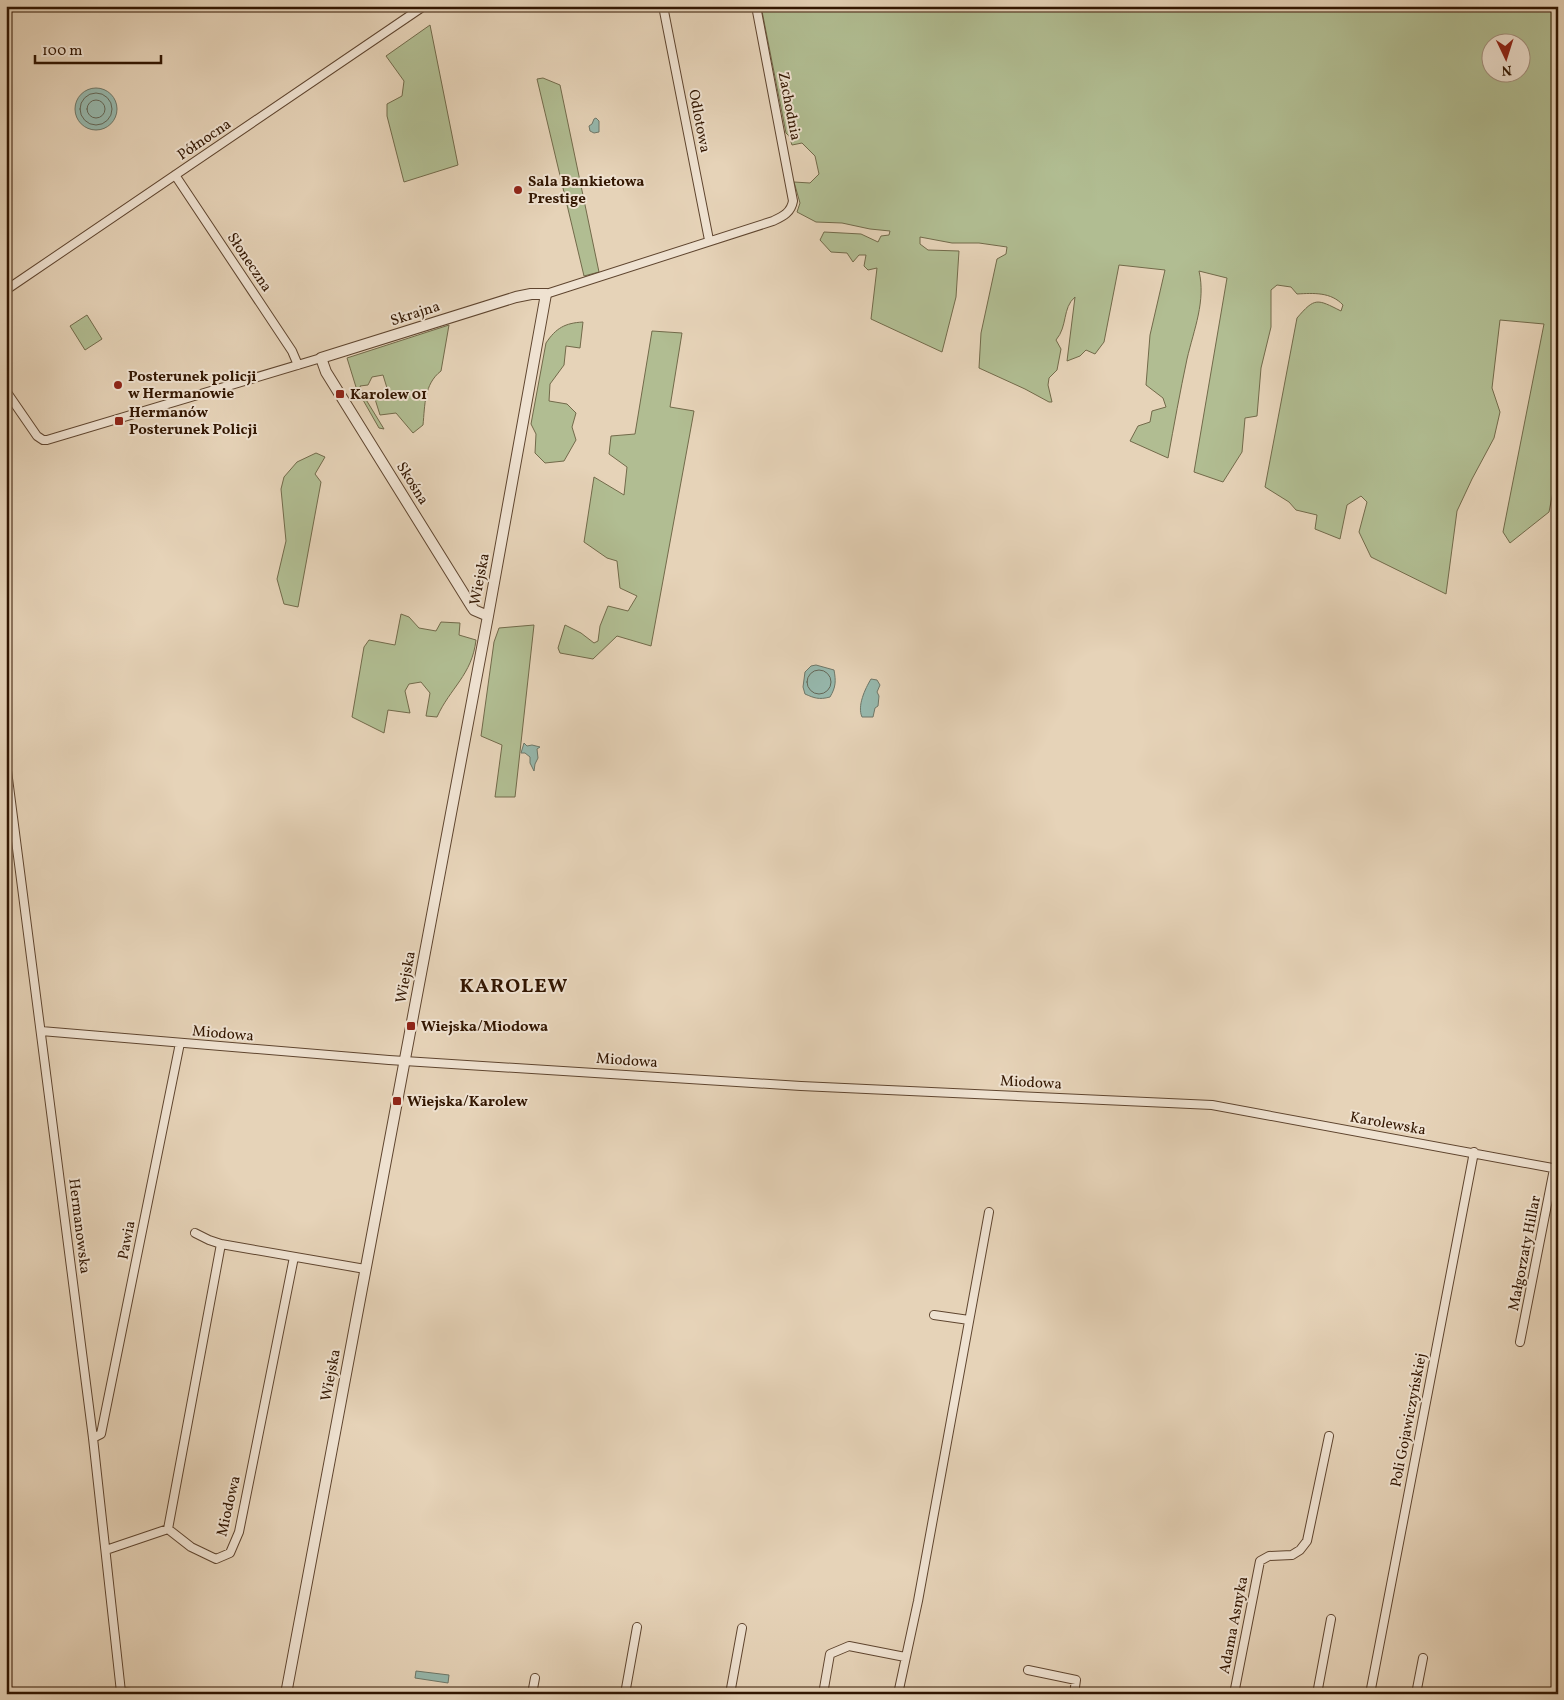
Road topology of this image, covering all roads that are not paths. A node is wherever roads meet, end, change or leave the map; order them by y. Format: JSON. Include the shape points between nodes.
{"nodes":[{"id":1,"x":663,"y":6,"type":"edge"},
{"id":2,"x":756,"y":6,"type":"edge"},
{"id":3,"x":421,"y":8,"type":"edge"},
{"id":4,"x":175,"y":175,"type":"junction"},
{"id":5,"x":790,"y":211,"type":"joint"},
{"id":6,"x":709,"y":240,"type":"junction"},
{"id":7,"x":6,"y":290,"type":"edge"},
{"id":8,"x":546,"y":294,"type":"junction"},
{"id":9,"x":321,"y":358,"type":"junction"},
{"id":10,"x":298,"y":365,"type":"junction"},
{"id":11,"x":6,"y":391,"type":"edge"},
{"id":12,"x":488,"y":616,"type":"junction"},
{"id":13,"x":6,"y":763,"type":"edge"},
{"id":14,"x":41,"y":1031,"type":"junction"},
{"id":15,"x":180,"y":1043,"type":"junction"},
{"id":16,"x":404,"y":1061,"type":"junction"},
{"id":17,"x":1212,"y":1105,"type":"joint"},
{"id":18,"x":1474,"y":1152,"type":"junction"},
{"id":19,"x":1556,"y":1169,"type":"edge"},
{"id":20,"x":989,"y":1212,"type":"dead end"},
{"id":21,"x":195,"y":1233,"type":"dead end"},
{"id":22,"x":221,"y":1244,"type":"junction"},
{"id":23,"x":294,"y":1257,"type":"junction"},
{"id":24,"x":365,"y":1270,"type":"junction"},
{"id":25,"x":934,"y":1314,"type":"dead end"},
{"id":26,"x":969,"y":1320,"type":"junction"},
{"id":27,"x":1520,"y":1342,"type":"dead end"},
{"id":28,"x":1329,"y":1436,"type":"dead end"},
{"id":29,"x":94,"y":1438,"type":"junction"},
{"id":30,"x":168,"y":1529,"type":"junction"},
{"id":31,"x":106,"y":1550,"type":"junction"},
{"id":32,"x":1331,"y":1619,"type":"dead end"},
{"id":33,"x":637,"y":1627,"type":"dead end"},
{"id":34,"x":742,"y":1628,"type":"dead end"},
{"id":35,"x":905,"y":1657,"type":"junction"},
{"id":36,"x":1423,"y":1658,"type":"dead end"},
{"id":37,"x":1028,"y":1670,"type":"dead end"},
{"id":38,"x":535,"y":1678,"type":"dead end"},
{"id":39,"x":121,"y":1692,"type":"junction"},
{"id":40,"x":108,"y":1694,"type":"edge"},
{"id":41,"x":140,"y":1694,"type":"edge"},
{"id":42,"x":286,"y":1694,"type":"edge"},
{"id":43,"x":532,"y":1694,"type":"edge"},
{"id":44,"x":624,"y":1694,"type":"edge"},
{"id":45,"x":730,"y":1694,"type":"edge"},
{"id":46,"x":823,"y":1694,"type":"edge"},
{"id":47,"x":898,"y":1694,"type":"edge"},
{"id":48,"x":1074,"y":1694,"type":"edge"},
{"id":49,"x":1234,"y":1694,"type":"edge"},
{"id":50,"x":1317,"y":1694,"type":"edge"},
{"id":51,"x":1370,"y":1694,"type":"edge"},
{"id":52,"x":1416,"y":1694,"type":"edge"}],
"edges":[{"from":1,"to":6,"type":"street","name":"Odlotowa"},
{"from":2,"to":5,"type":"street","name":"Zachodnia","via":[[793,201]]},
{"from":3,"to":4,"type":"street","name":"Północna"},
{"from":4,"to":7,"type":"street","name":"Północna"},
{"from":4,"to":10,"type":"street","name":"Słoneczna","via":[[292,351]]},
{"from":5,"to":6,"type":"street","name":"Skrajna","via":[[783,217]]},
{"from":6,"to":8,"type":"street","name":"Skrajna"},
{"from":8,"to":9,"type":"street","name":"Skrajna","via":[[516,296]]},
{"from":8,"to":12,"type":"street","name":"Wiejska"},
{"from":9,"to":10,"type":"street","name":"Skrajna"},
{"from":9,"to":12,"type":"street","name":"Skośna","via":[[326,372],[472,607]]},
{"from":10,"to":11,"type":"street","name":"Skrajna","via":[[46,440],[37,436]]},
{"from":12,"to":16,"type":"street","name":"Wiejska"},
{"from":13,"to":14,"type":"street","name":"Hermanowska"},
{"from":14,"to":15,"type":"street","name":"Miodowa"},
{"from":14,"to":29,"type":"street","name":"Hermanowska"},
{"from":15,"to":16,"type":"street","name":"Miodowa"},
{"from":15,"to":29,"type":"street","name":"Pawia","via":[[101,1434]]},
{"from":16,"to":17,"type":"street","name":"Miodowa","via":[[801,1086]]},
{"from":16,"to":24,"type":"street","name":"Wiejska"},
{"from":17,"to":18,"type":"street","name":"Karolewska"},
{"from":18,"to":19,"type":"street","name":"Karolewska"},
{"from":18,"to":51,"type":"street","name":"Poli Gojawiczyńskiej"},
{"from":19,"to":27,"type":"street","name":"Małgorzaty Hillar"},
{"from":20,"to":26,"type":"street"},
{"from":21,"to":22,"type":"street"},
{"from":22,"to":23,"type":"street"},
{"from":22,"to":30,"type":"street"},
{"from":23,"to":24,"type":"street"},
{"from":23,"to":30,"type":"street","name":"Miodowa","via":[[239,1532],[230,1553],[216,1559],[190,1547]]},
{"from":24,"to":42,"type":"street","name":"Wiejska"},
{"from":25,"to":26,"type":"street"},
{"from":26,"to":35,"type":"street"},
{"from":28,"to":49,"type":"street","name":"Adama Asnyka","via":[[1307,1541],[1292,1555],[1269,1556],[1260,1561]]},
{"from":29,"to":31,"type":"street","name":"Hermanowska"},
{"from":30,"to":31,"type":"street"},
{"from":31,"to":39,"type":"street","name":"Hermanowska"},
{"from":32,"to":50,"type":"street"},
{"from":33,"to":44,"type":"street"},
{"from":34,"to":45,"type":"street"},
{"from":35,"to":46,"type":"street","via":[[849,1646],[830,1654]]},
{"from":35,"to":47,"type":"street"},
{"from":36,"to":52,"type":"street"},
{"from":37,"to":48,"type":"street","via":[[1076,1680]]},
{"from":38,"to":43,"type":"street"},
{"from":39,"to":40,"type":"street"},
{"from":39,"to":41,"type":"street"}]}
